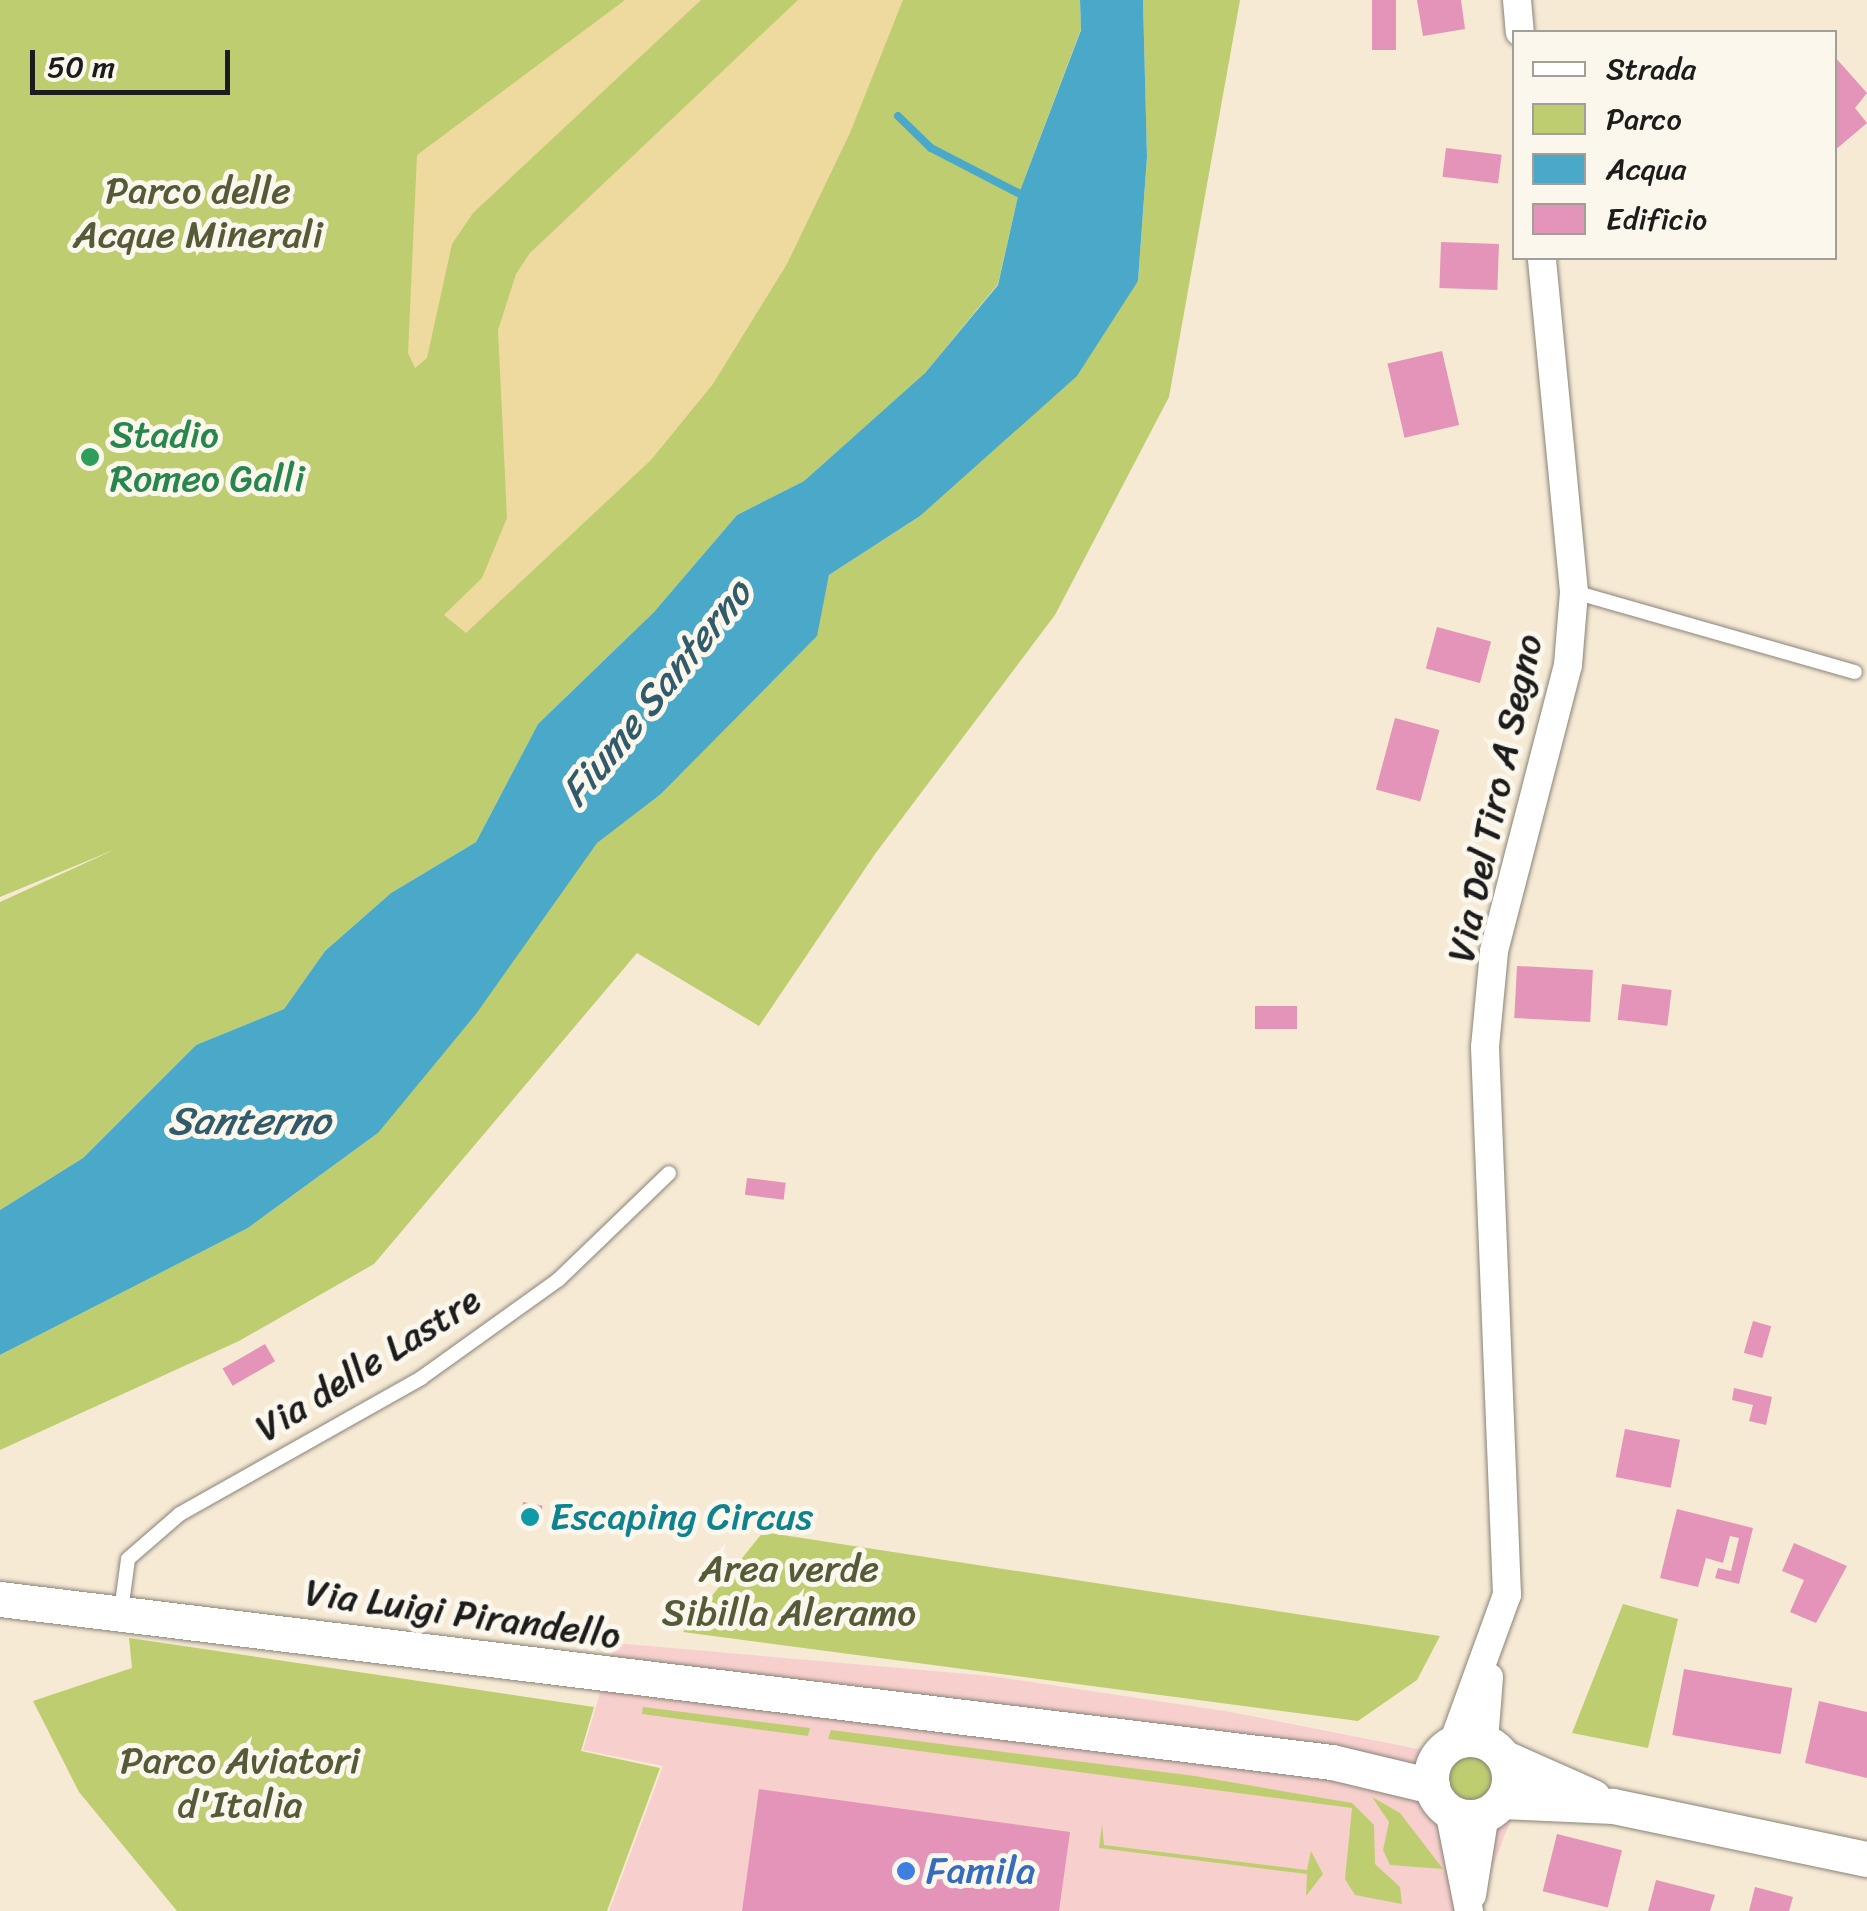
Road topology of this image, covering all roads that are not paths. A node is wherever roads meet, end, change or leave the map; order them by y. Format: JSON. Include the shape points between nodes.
{"nodes":[{"id":1,"x":1516,"y":0,"type":"edge"},
{"id":2,"x":1520,"y":30,"type":"edge"},
{"id":3,"x":1542,"y":260,"type":"edge"},
{"id":4,"x":1574,"y":592,"type":"junction"},
{"id":5,"x":1855,"y":672,"type":"dead end"},
{"id":6,"x":668,"y":1173,"type":"dead end"},
{"id":7,"x":0,"y":1599,"type":"edge"},
{"id":8,"x":122,"y":1611,"type":"junction"},
{"id":9,"x":1460,"y":1766,"type":"junction"},
{"id":10,"x":1612,"y":1806,"type":"junction"},
{"id":11,"x":1494,"y":1808,"type":"junction"},
{"id":12,"x":1867,"y":1860,"type":"edge"},
{"id":13,"x":1469,"y":1911,"type":"edge"}],
"edges":[{"from":1,"to":2,"type":"street"},
{"from":3,"to":4,"type":"street","name":"Via Del Tiro A Segno"},
{"from":4,"to":5,"type":"lane"},
{"from":4,"to":9,"type":"street","name":"Via Del Tiro A Segno","via":[[1568,665],[1494,950],[1487,1028],[1508,1595]]},
{"from":6,"to":8,"type":"lane","name":"Via delle Lastre","via":[[558,1280],[421,1378],[180,1514],[128,1558]]},
{"from":7,"to":8,"type":"street","name":"Via Luigi Pirandello"},
{"from":8,"to":9,"type":"street","name":"Via Luigi Pirandello","via":[[1332,1762]]},
{"from":9,"to":10,"type":"street","name":"Via Luigi Pirandello"},
{"from":9,"to":11,"type":"street","name":"Via Luigi Pirandello"},
{"from":9,"to":11,"type":"street","via":[[1510,1780]]},
{"from":9,"to":13,"type":"street","name":"Via Del Tiro A Segno"},
{"from":10,"to":11,"type":"street","name":"Via Luigi Pirandello"},
{"from":10,"to":12,"type":"street","name":"Via Luigi Pirandello"},
{"from":11,"to":13,"type":"street","name":"Via Del Tiro A Segno"}]}
